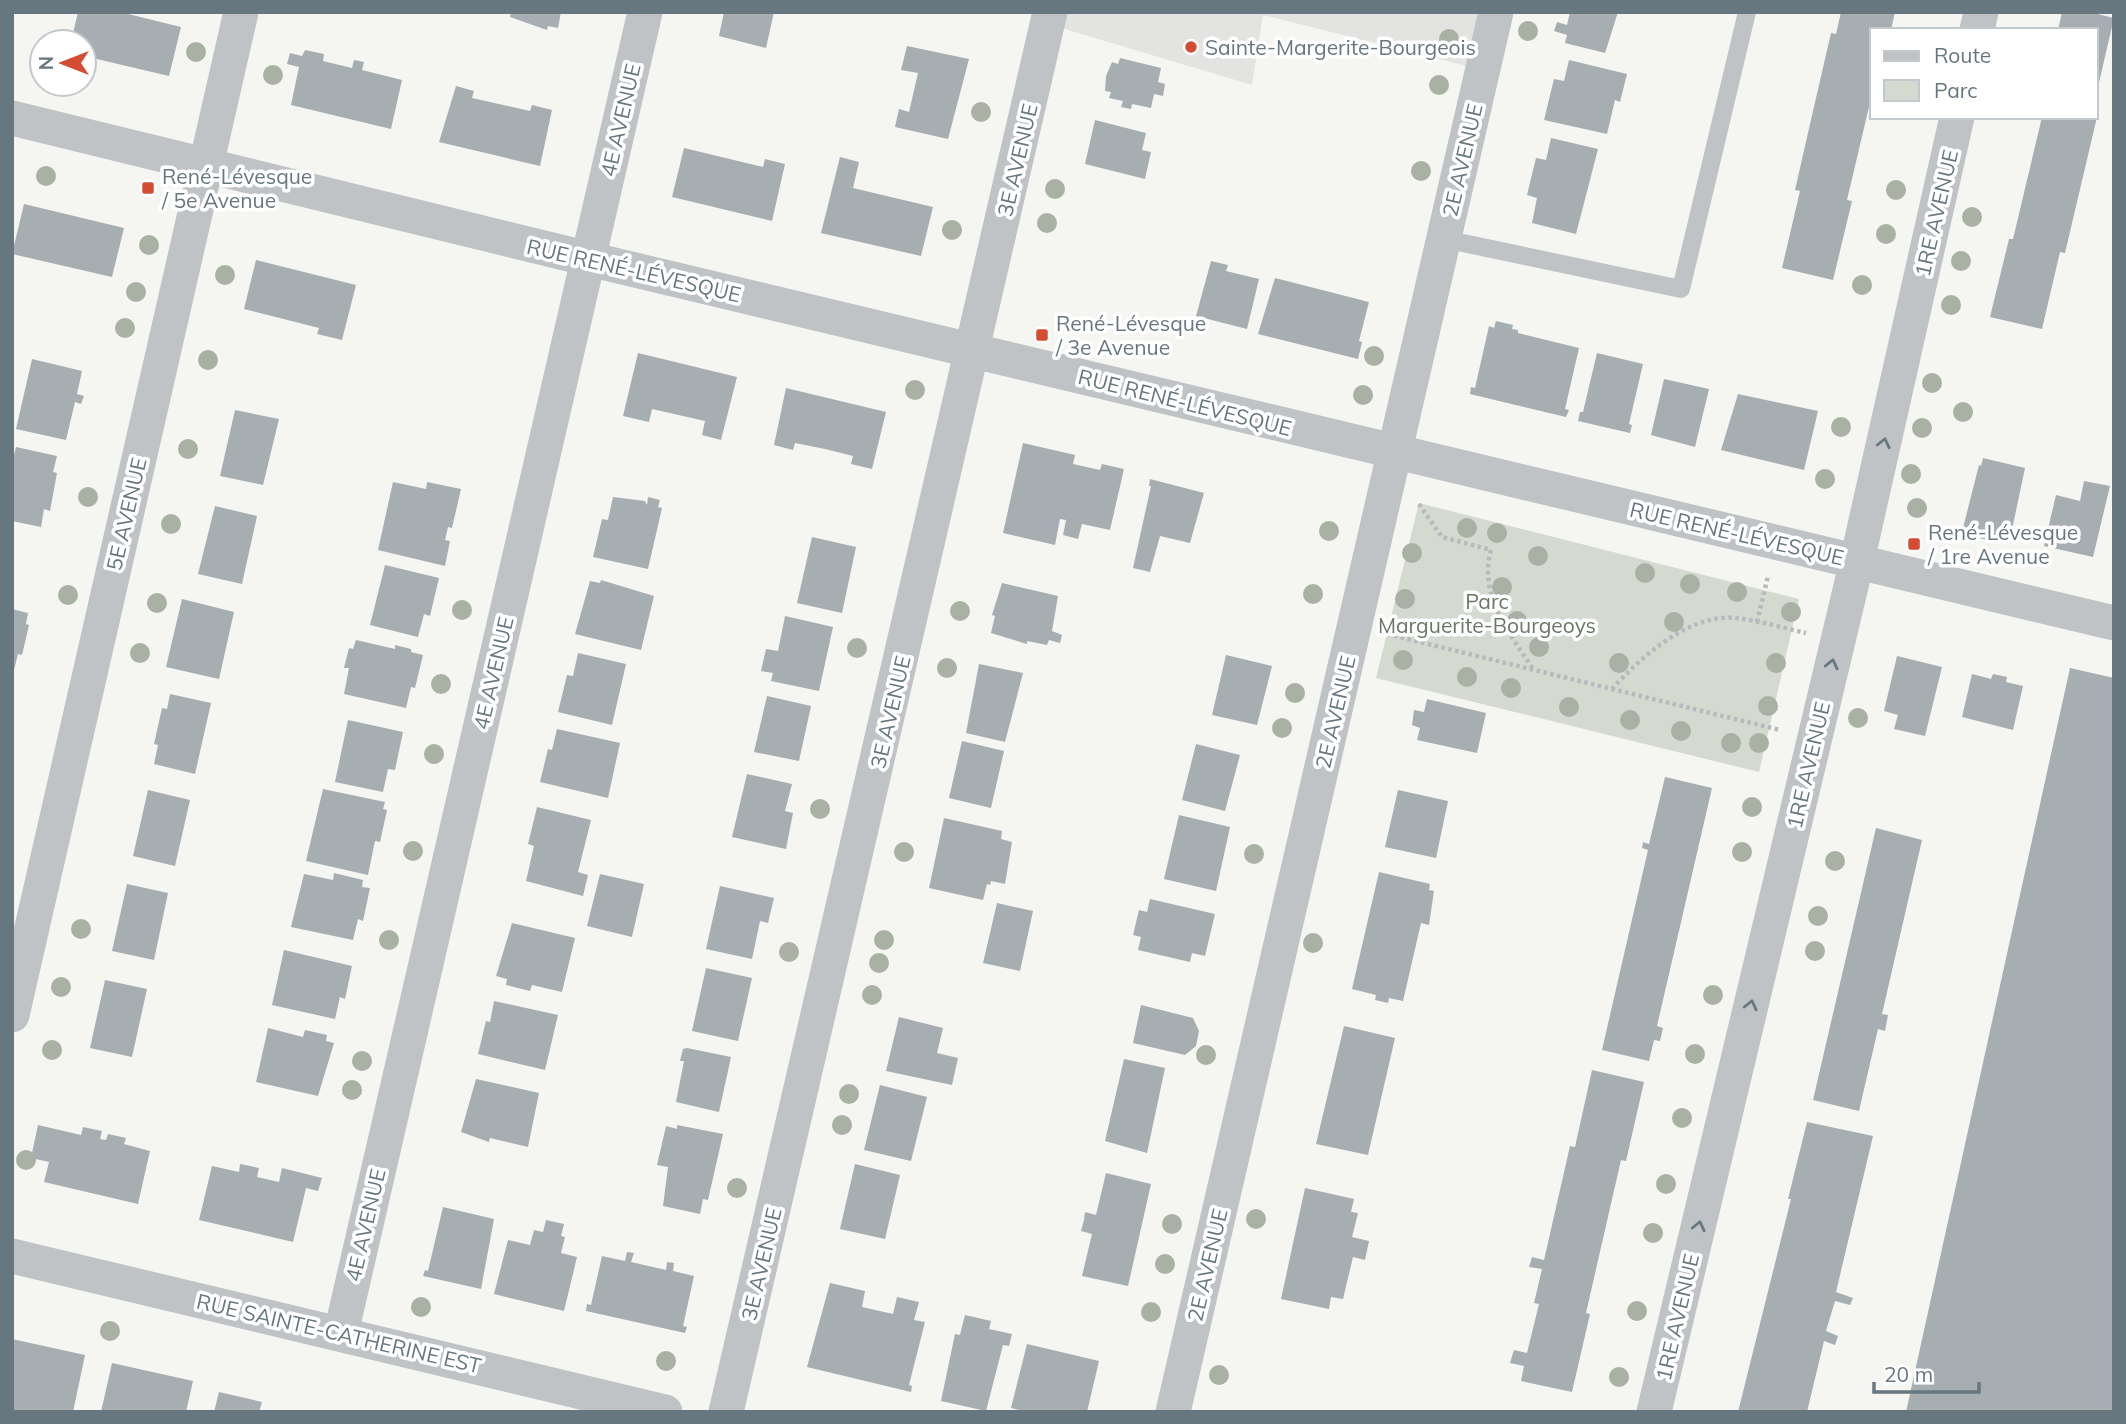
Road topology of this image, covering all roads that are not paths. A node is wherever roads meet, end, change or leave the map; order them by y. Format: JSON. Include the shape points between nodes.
{"nodes":[{"id":1,"x":241,"y":12,"type":"edge"},
{"id":2,"x":645,"y":12,"type":"edge"},
{"id":3,"x":1050,"y":12,"type":"edge"},
{"id":4,"x":1496,"y":12,"type":"edge"},
{"id":5,"x":1746,"y":12,"type":"edge"},
{"id":6,"x":12,"y":118,"type":"edge"},
{"id":7,"x":1957,"y":119,"type":"edge"},
{"id":8,"x":205,"y":165,"type":"junction"},
{"id":9,"x":1444,"y":239,"type":"junction"},
{"id":10,"x":589,"y":259,"type":"junction"},
{"id":11,"x":974,"y":351,"type":"junction"},
{"id":12,"x":1395,"y":453,"type":"junction"},
{"id":13,"x":1857,"y":561,"type":"junction"},
{"id":14,"x":2114,"y":623,"type":"edge"},
{"id":15,"x":12,"y":1015,"type":"edge"},
{"id":16,"x":12,"y":1256,"type":"edge"},
{"id":17,"x":341,"y":1333,"type":"junction"},
{"id":18,"x":665,"y":1412,"type":"edge"},
{"id":19,"x":726,"y":1412,"type":"edge"},
{"id":20,"x":1173,"y":1412,"type":"edge"},
{"id":21,"x":1654,"y":1412,"type":"edge"}],
"edges":[{"from":1,"to":8,"type":"street","name":"5E AVENUE"},
{"from":2,"to":10,"type":"street","name":"4E AVENUE"},
{"from":3,"to":11,"type":"street","name":"3E AVENUE"},
{"from":4,"to":9,"type":"street","name":"2E AVENUE"},
{"from":5,"to":9,"type":"lane","via":[[1681,289]]},
{"from":6,"to":8,"type":"street","name":"RUE RENÉ-LÉVESQUE"},
{"from":13,"to":7,"type":"street","name":"1RE AVENUE","one_way":true},
{"from":8,"to":10,"type":"street","name":"RUE RENÉ-LÉVESQUE"},
{"from":8,"to":15,"type":"street","name":"5E AVENUE"},
{"from":9,"to":12,"type":"street","name":"2E AVENUE"},
{"from":10,"to":11,"type":"street","name":"RUE RENÉ-LÉVESQUE"},
{"from":10,"to":17,"type":"street","name":"4E AVENUE"},
{"from":11,"to":12,"type":"street","name":"RUE RENÉ-LÉVESQUE"},
{"from":11,"to":19,"type":"street","name":"3E AVENUE"},
{"from":12,"to":13,"type":"street","name":"RUE RENÉ-LÉVESQUE"},
{"from":12,"to":20,"type":"street","name":"2E AVENUE"},
{"from":13,"to":14,"type":"street","name":"RUE RENÉ-LÉVESQUE"},
{"from":21,"to":13,"type":"street","name":"1RE AVENUE","one_way":true},
{"from":16,"to":17,"type":"street","name":"RUE SAINTE-CATHERINE EST"},
{"from":17,"to":18,"type":"street","name":"RUE SAINTE-CATHERINE EST"}]}
